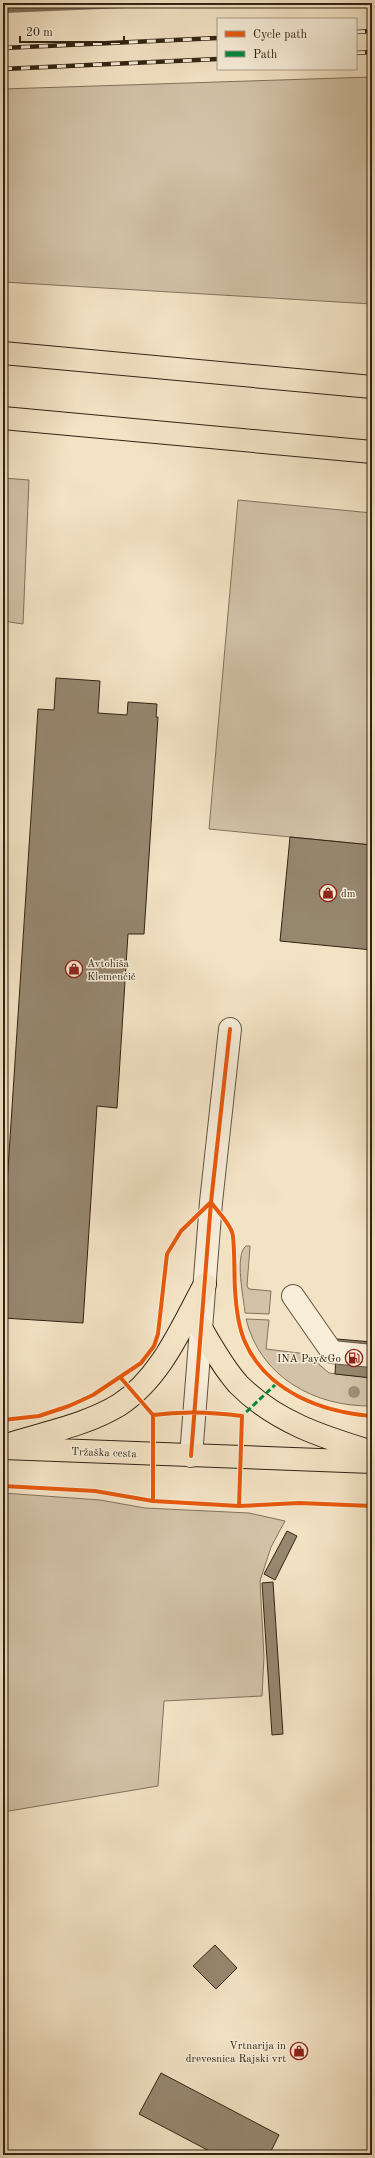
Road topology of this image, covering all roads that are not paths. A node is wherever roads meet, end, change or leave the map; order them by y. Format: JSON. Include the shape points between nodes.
{"nodes":[{"id":1,"x":3,"y":353,"type":"edge"},
{"id":2,"x":372,"y":387,"type":"edge"},
{"id":3,"x":3,"y":418,"type":"edge"},
{"id":4,"x":372,"y":452,"type":"edge"},
{"id":5,"x":230,"y":1029,"type":"dead end"},
{"id":6,"x":205,"y":1284,"type":"junction"},
{"id":7,"x":293,"y":1296,"type":"dead end"},
{"id":8,"x":201,"y":1328,"type":"junction"},
{"id":9,"x":372,"y":1356,"type":"edge"},
{"id":10,"x":3,"y":1447,"type":"edge"},
{"id":11,"x":372,"y":1452,"type":"edge"},
{"id":12,"x":191,"y":1456,"type":"junction"},
{"id":13,"x":372,"y":1462,"type":"edge"}],
"edges":[{"from":1,"to":2,"type":"main road"},
{"from":3,"to":4,"type":"main road"},
{"from":5,"to":6,"type":"street","via":[[211,1202]]},
{"from":6,"to":8,"type":"street"},
{"from":6,"to":10,"type":"main road","via":[[164,1358],[134,1393],[119,1405],[100,1414]]},
{"from":7,"to":9,"type":"street","via":[[332,1352]]},
{"from":8,"to":11,"type":"main road","via":[[218,1357],[257,1402],[278,1417],[305,1430]]},
{"from":8,"to":12,"type":"street"},
{"from":10,"to":12,"type":"main road","name":"Tržaška cesta"},
{"from":12,"to":13,"type":"main road","name":"Tržaška cesta"}]}
